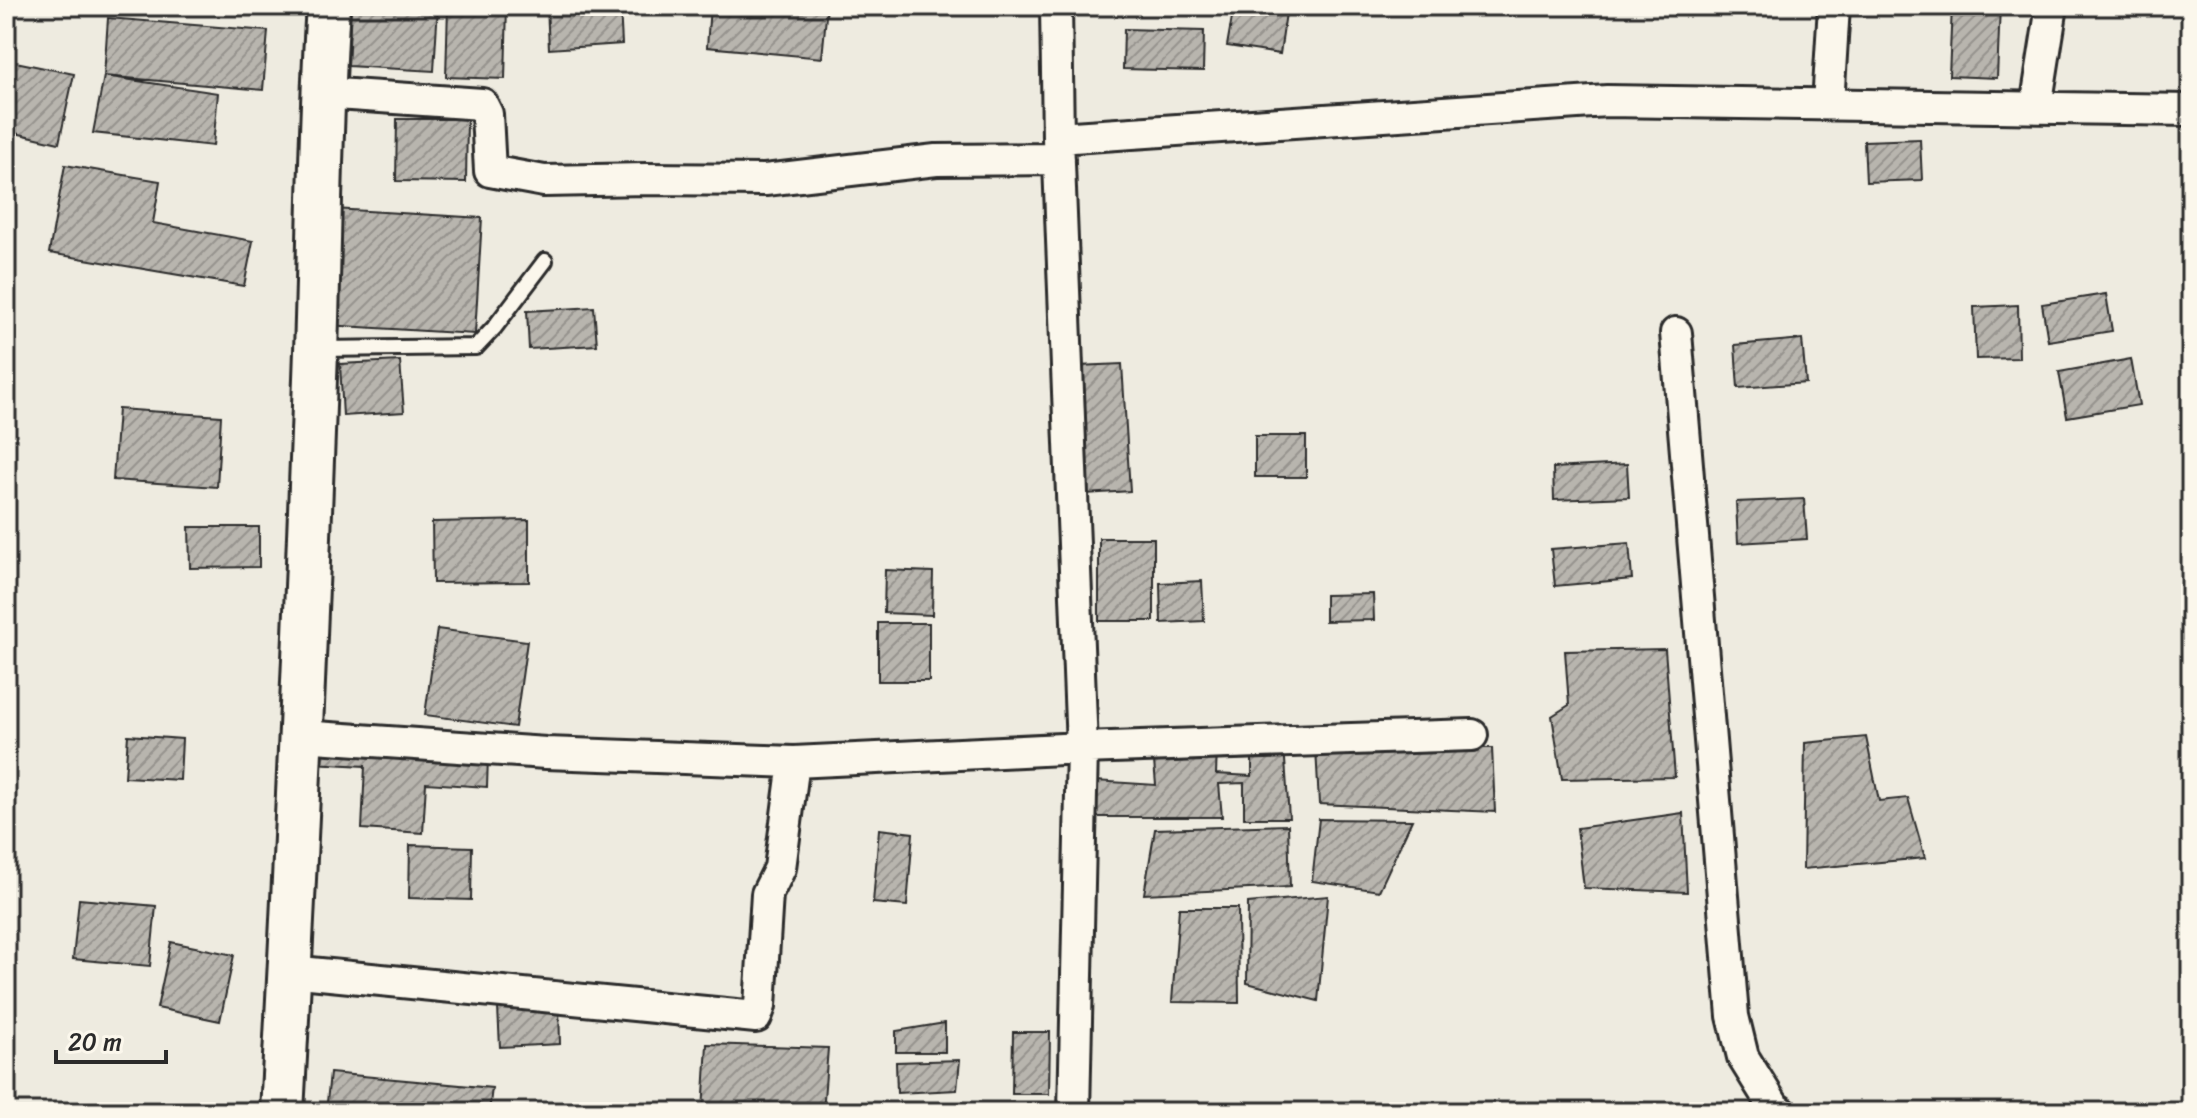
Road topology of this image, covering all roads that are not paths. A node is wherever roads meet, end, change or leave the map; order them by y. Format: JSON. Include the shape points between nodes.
{"nodes":[{"id":1,"x":328,"y":6,"type":"edge"},
{"id":2,"x":1056,"y":6,"type":"edge"},
{"id":3,"x":1834,"y":6,"type":"edge"},
{"id":4,"x":2052,"y":6,"type":"edge"},
{"id":5,"x":322,"y":93,"type":"junction"},
{"id":6,"x":1828,"y":104,"type":"junction"},
{"id":7,"x":2036,"y":107,"type":"junction"},
{"id":8,"x":2191,"y":110,"type":"edge"},
{"id":9,"x":1059,"y":148,"type":"junction"},
{"id":10,"x":545,"y":261,"type":"dead end"},
{"id":11,"x":1676,"y":333,"type":"dead end"},
{"id":12,"x":316,"y":349,"type":"junction"},
{"id":13,"x":1472,"y":735,"type":"dead end"},
{"id":14,"x":301,"y":736,"type":"junction"},
{"id":15,"x":1082,"y":748,"type":"junction"},
{"id":16,"x":794,"y":762,"type":"junction"},
{"id":17,"x":290,"y":971,"type":"junction"},
{"id":18,"x":282,"y":1112,"type":"edge"},
{"id":19,"x":1074,"y":1112,"type":"edge"},
{"id":20,"x":1781,"y":1112,"type":"edge"}],
"edges":[{"from":1,"to":5,"type":"street"},
{"from":2,"to":9,"type":"street"},
{"from":3,"to":6,"type":"street"},
{"from":4,"to":7,"type":"street"},
{"from":5,"to":9,"type":"street","via":[[482,104],[490,171],[544,181],[765,180]]},
{"from":5,"to":12,"type":"street"},
{"from":6,"to":7,"type":"street"},
{"from":6,"to":9,"type":"street","via":[[1607,101]]},
{"from":7,"to":8,"type":"street"},
{"from":9,"to":15,"type":"street"},
{"from":10,"to":12,"type":"lane","via":[[476,347]]},
{"from":11,"to":20,"type":"street","via":[[1733,1016],[1743,1057]]},
{"from":12,"to":14,"type":"street"},
{"from":13,"to":15,"type":"street"},
{"from":14,"to":16,"type":"street","via":[[546,753]]},
{"from":14,"to":17,"type":"street"},
{"from":15,"to":16,"type":"street"},
{"from":15,"to":19,"type":"street"},
{"from":16,"to":17,"type":"street","via":[[780,868],[767,894],[756,1017]]},
{"from":17,"to":18,"type":"street"}]}
